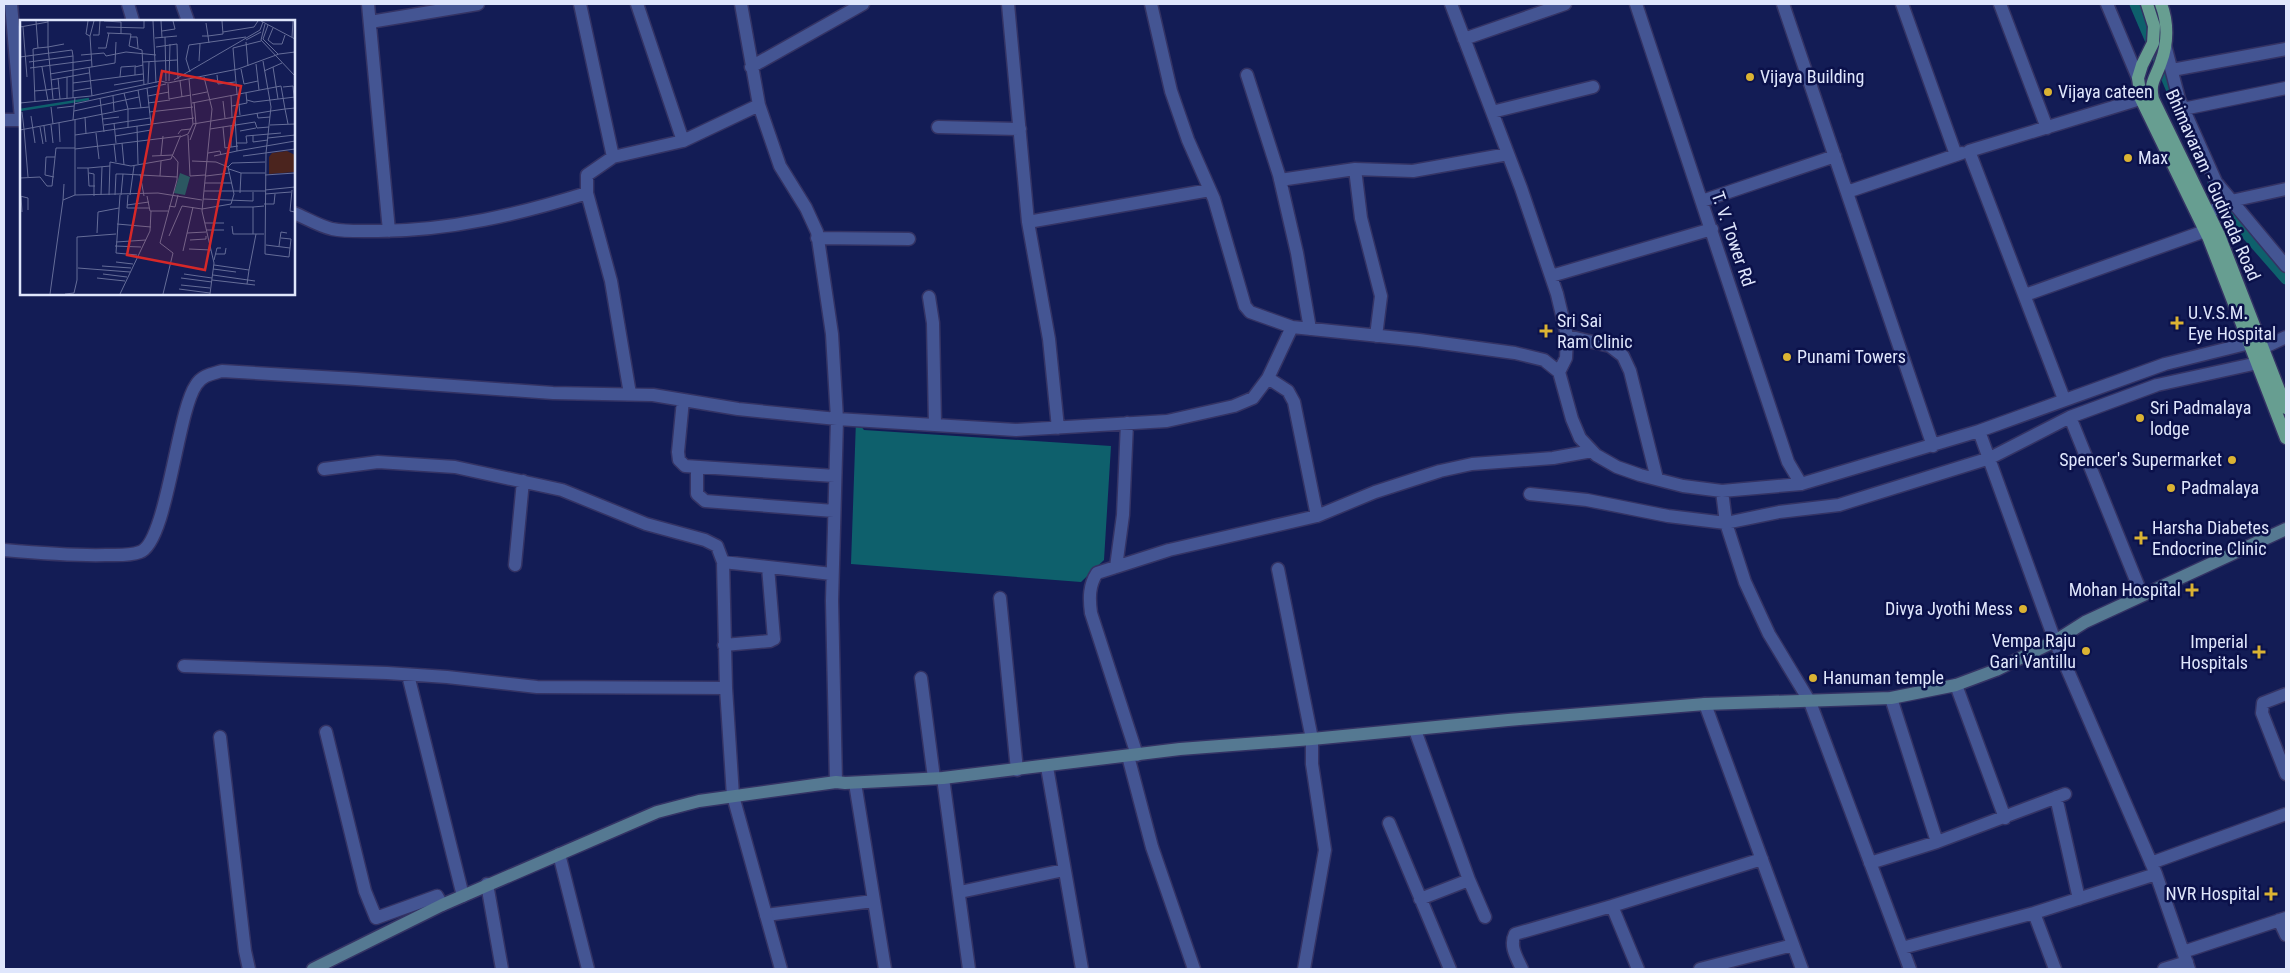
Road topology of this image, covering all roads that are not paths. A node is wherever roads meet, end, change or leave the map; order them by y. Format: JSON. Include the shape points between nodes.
{"nodes":[{"id":1,"x":11,"y":4,"type":"edge"},
{"id":2,"x":128,"y":4,"type":"edge"},
{"id":3,"x":182,"y":4,"type":"edge"},
{"id":4,"x":368,"y":4,"type":"edge"},
{"id":5,"x":478,"y":4,"type":"edge"},
{"id":6,"x":580,"y":4,"type":"edge"},
{"id":7,"x":637,"y":4,"type":"edge"},
{"id":8,"x":740,"y":4,"type":"edge"},
{"id":9,"x":864,"y":4,"type":"edge"},
{"id":10,"x":1008,"y":4,"type":"edge"},
{"id":11,"x":1151,"y":4,"type":"edge"},
{"id":12,"x":1451,"y":4,"type":"edge"},
{"id":13,"x":1563,"y":4,"type":"edge"},
{"id":14,"x":1636,"y":4,"type":"edge"},
{"id":15,"x":1783,"y":4,"type":"edge"},
{"id":16,"x":1902,"y":4,"type":"edge"},
{"id":17,"x":2000,"y":4,"type":"edge"},
{"id":18,"x":2107,"y":4,"type":"edge"},
{"id":19,"x":2147,"y":4,"type":"edge"},
{"id":20,"x":2161,"y":4,"type":"edge"},
{"id":21,"x":848,"y":8,"type":"edge"},
{"id":22,"x":133,"y":20,"type":"edge"},
{"id":23,"x":188,"y":20,"type":"edge"},
{"id":24,"x":370,"y":22,"type":"junction"},
{"id":25,"x":2160,"y":26,"type":"junction"},
{"id":26,"x":1464,"y":39,"type":"junction"},
{"id":27,"x":2159,"y":44,"type":"junction"},
{"id":28,"x":2286,"y":49,"type":"edge"},
{"id":29,"x":751,"y":67,"type":"junction"},
{"id":30,"x":2172,"y":70,"type":"junction"},
{"id":31,"x":1247,"y":75,"type":"dead end"},
{"id":32,"x":2138,"y":78,"type":"junction"},
{"id":33,"x":1593,"y":87,"type":"dead end"},
{"id":34,"x":2286,"y":88,"type":"edge"},
{"id":35,"x":2148,"y":94,"type":"junction"},
{"id":36,"x":759,"y":105,"type":"junction"},
{"id":37,"x":20,"y":108,"type":"edge"},
{"id":38,"x":2183,"y":108,"type":"junction"},
{"id":39,"x":1492,"y":112,"type":"junction"},
{"id":40,"x":4,"y":120,"type":"edge"},
{"id":41,"x":20,"y":120,"type":"edge"},
{"id":42,"x":938,"y":127,"type":"dead end"},
{"id":43,"x":2047,"y":128,"type":"junction"},
{"id":44,"x":1020,"y":129,"type":"junction"},
{"id":45,"x":683,"y":141,"type":"junction"},
{"id":46,"x":1969,"y":151,"type":"junction"},
{"id":47,"x":1508,"y":154,"type":"junction"},
{"id":48,"x":1956,"y":155,"type":"junction"},
{"id":49,"x":1835,"y":156,"type":"junction"},
{"id":50,"x":613,"y":157,"type":"junction"},
{"id":51,"x":1354,"y":169,"type":"junction"},
{"id":52,"x":1280,"y":180,"type":"junction"},
{"id":53,"x":2286,"y":189,"type":"edge"},
{"id":54,"x":1210,"y":190,"type":"junction"},
{"id":55,"x":1847,"y":192,"type":"junction"},
{"id":56,"x":587,"y":194,"type":"junction"},
{"id":57,"x":1702,"y":201,"type":"junction"},
{"id":58,"x":2230,"y":202,"type":"junction"},
{"id":59,"x":295,"y":212,"type":"edge"},
{"id":60,"x":2210,"y":212,"type":"junction"},
{"id":61,"x":1028,"y":222,"type":"junction"},
{"id":62,"x":1712,"y":229,"type":"junction"},
{"id":63,"x":389,"y":231,"type":"junction"},
{"id":64,"x":2205,"y":231,"type":"junction"},
{"id":65,"x":818,"y":238,"type":"junction"},
{"id":66,"x":909,"y":239,"type":"dead end"},
{"id":67,"x":2286,"y":266,"type":"edge"},
{"id":68,"x":1551,"y":276,"type":"junction"},
{"id":69,"x":2025,"y":296,"type":"junction"},
{"id":70,"x":929,"y":297,"type":"dead end"},
{"id":71,"x":1292,"y":327,"type":"junction"},
{"id":72,"x":1310,"y":329,"type":"junction"},
{"id":73,"x":1376,"y":336,"type":"junction"},
{"id":74,"x":1567,"y":336,"type":"junction"},
{"id":75,"x":2286,"y":338,"type":"edge"},
{"id":76,"x":2257,"y":350,"type":"junction"},
{"id":77,"x":1559,"y":372,"type":"junction"},
{"id":78,"x":1268,"y":378,"type":"junction"},
{"id":79,"x":630,"y":394,"type":"junction"},
{"id":80,"x":2064,"y":399,"type":"junction"},
{"id":81,"x":683,"y":400,"type":"junction"},
{"id":82,"x":2286,"y":408,"type":"edge"},
{"id":83,"x":2070,"y":417,"type":"junction"},
{"id":84,"x":837,"y":419,"type":"junction"},
{"id":85,"x":1127,"y":423,"type":"junction"},
{"id":86,"x":935,"y":425,"type":"junction"},
{"id":87,"x":1058,"y":428,"type":"junction"},
{"id":88,"x":1979,"y":431,"type":"junction"},
{"id":89,"x":2286,"y":438,"type":"edge"},
{"id":90,"x":1933,"y":446,"type":"junction"},
{"id":91,"x":1592,"y":451,"type":"junction"},
{"id":92,"x":1990,"y":458,"type":"junction"},
{"id":93,"x":697,"y":467,"type":"junction"},
{"id":94,"x":324,"y":469,"type":"dead end"},
{"id":95,"x":835,"y":476,"type":"junction"},
{"id":96,"x":1657,"y":479,"type":"junction"},
{"id":97,"x":523,"y":481,"type":"junction"},
{"id":98,"x":1801,"y":484,"type":"junction"},
{"id":99,"x":1722,"y":492,"type":"junction"},
{"id":100,"x":1530,"y":494,"type":"dead end"},
{"id":101,"x":834,"y":510,"type":"junction"},
{"id":102,"x":1317,"y":516,"type":"junction"},
{"id":103,"x":1726,"y":523,"type":"junction"},
{"id":104,"x":2286,"y":529,"type":"edge"},
{"id":105,"x":4,"y":550,"type":"edge"},
{"id":106,"x":723,"y":562,"type":"junction"},
{"id":107,"x":515,"y":565,"type":"dead end"},
{"id":108,"x":768,"y":567,"type":"junction"},
{"id":109,"x":1116,"y":567,"type":"junction"},
{"id":110,"x":1278,"y":569,"type":"dead end"},
{"id":111,"x":832,"y":574,"type":"junction"},
{"id":112,"x":2142,"y":595,"type":"junction"},
{"id":113,"x":1000,"y":598,"type":"dead end"},
{"id":114,"x":2054,"y":641,"type":"junction"},
{"id":115,"x":724,"y":645,"type":"junction"},
{"id":116,"x":184,"y":666,"type":"dead end"},
{"id":117,"x":408,"y":675,"type":"junction"},
{"id":118,"x":921,"y":678,"type":"dead end"},
{"id":119,"x":1956,"y":685,"type":"junction"},
{"id":120,"x":726,"y":688,"type":"junction"},
{"id":121,"x":2286,"y":694,"type":"edge"},
{"id":122,"x":1892,"y":698,"type":"junction"},
{"id":123,"x":1810,"y":702,"type":"junction"},
{"id":124,"x":1705,"y":704,"type":"junction"},
{"id":125,"x":1415,"y":730,"type":"junction"},
{"id":126,"x":326,"y":732,"type":"dead end"},
{"id":127,"x":220,"y":737,"type":"dead end"},
{"id":128,"x":1312,"y":740,"type":"junction"},
{"id":129,"x":1132,"y":755,"type":"junction"},
{"id":130,"x":1047,"y":767,"type":"junction"},
{"id":131,"x":1017,"y":770,"type":"junction"},
{"id":132,"x":2286,"y":774,"type":"edge"},
{"id":133,"x":939,"y":778,"type":"junction"},
{"id":134,"x":836,"y":782,"type":"junction"},
{"id":135,"x":855,"y":782,"type":"junction"},
{"id":136,"x":733,"y":796,"type":"junction"},
{"id":137,"x":2286,"y":814,"type":"edge"},
{"id":138,"x":2005,"y":818,"type":"junction"},
{"id":139,"x":1390,"y":823,"type":"dead end"},
{"id":140,"x":1937,"y":842,"type":"junction"},
{"id":141,"x":559,"y":854,"type":"junction"},
{"id":142,"x":1762,"y":858,"type":"junction"},
{"id":143,"x":1870,"y":863,"type":"junction"},
{"id":144,"x":2154,"y":869,"type":"junction"},
{"id":145,"x":1064,"y":870,"type":"junction"},
{"id":146,"x":1469,"y":880,"type":"junction"},
{"id":147,"x":488,"y":884,"type":"junction"},
{"id":148,"x":960,"y":892,"type":"junction"},
{"id":149,"x":463,"y":896,"type":"junction"},
{"id":150,"x":1420,"y":899,"type":"junction"},
{"id":151,"x":2079,"y":899,"type":"junction"},
{"id":152,"x":873,"y":902,"type":"junction"},
{"id":153,"x":442,"y":905,"type":"junction"},
{"id":154,"x":1612,"y":906,"type":"junction"},
{"id":155,"x":2034,"y":913,"type":"junction"},
{"id":156,"x":766,"y":916,"type":"junction"},
{"id":157,"x":1486,"y":917,"type":"dead end"},
{"id":158,"x":2283,"y":919,"type":"edge"},
{"id":159,"x":2286,"y":935,"type":"edge"},
{"id":160,"x":1793,"y":945,"type":"junction"},
{"id":161,"x":1902,"y":948,"type":"junction"},
{"id":162,"x":2186,"y":961,"type":"edge"},
{"id":163,"x":249,"y":969,"type":"edge"},
{"id":164,"x":313,"y":969,"type":"edge"},
{"id":165,"x":502,"y":969,"type":"edge"},
{"id":166,"x":588,"y":969,"type":"edge"},
{"id":167,"x":781,"y":969,"type":"edge"},
{"id":168,"x":885,"y":969,"type":"edge"},
{"id":169,"x":968,"y":969,"type":"edge"},
{"id":170,"x":1082,"y":969,"type":"edge"},
{"id":171,"x":1194,"y":969,"type":"edge"},
{"id":172,"x":1304,"y":969,"type":"edge"},
{"id":173,"x":1450,"y":969,"type":"edge"},
{"id":174,"x":1522,"y":969,"type":"edge"},
{"id":175,"x":1638,"y":969,"type":"edge"},
{"id":176,"x":1700,"y":969,"type":"edge"},
{"id":177,"x":1802,"y":969,"type":"edge"},
{"id":178,"x":1910,"y":969,"type":"edge"},
{"id":179,"x":2056,"y":969,"type":"edge"},
{"id":180,"x":2164,"y":969,"type":"edge"}],
"edges":[{"from":1,"to":37,"type":"street"},
{"from":2,"to":22,"type":"street"},
{"from":3,"to":23,"type":"street"},
{"from":4,"to":24,"type":"street"},
{"from":5,"to":24,"type":"street"},
{"from":6,"to":50,"type":"street"},
{"from":7,"to":45,"type":"street"},
{"from":8,"to":29,"type":"street"},
{"from":9,"to":21,"type":"street"},
{"from":10,"to":44,"type":"street"},
{"from":11,"to":54,"type":"street","via":[[1171,91]]},
{"from":12,"to":26,"type":"street"},
{"from":13,"to":26,"type":"street"},
{"from":14,"to":57,"type":"street","name":"T. V. Tower Rd"},
{"from":15,"to":49,"type":"street"},
{"from":16,"to":48,"type":"street"},
{"from":17,"to":43,"type":"street"},
{"from":18,"to":32,"type":"street"},
{"from":19,"to":25,"type":"main road","name":"Bhimavaram - Gudivada Road"},
{"from":20,"to":25,"type":"main road"},
{"from":21,"to":29,"type":"street"},
{"from":24,"to":63,"type":"street"},
{"from":25,"to":27,"type":"main road","name":"Bhimavaram - Gudivada Road"},
{"from":26,"to":39,"type":"street"},
{"from":27,"to":30,"type":"street"},
{"from":27,"to":32,"type":"main road","name":"Bhimavaram - Gudivada Road","via":[[2142,65]]},
{"from":27,"to":35,"type":"main road","name":"Bhimavaram - Gudivada Road","via":[[2162,61]]},
{"from":28,"to":30,"type":"street"},
{"from":29,"to":36,"type":"street"},
{"from":30,"to":38,"type":"street"},
{"from":31,"to":52,"type":"street"},
{"from":32,"to":35,"type":"main road","name":"Bhimavaram - Gudivada Road"},
{"from":33,"to":39,"type":"street"},
{"from":34,"to":38,"type":"street"},
{"from":35,"to":43,"type":"street"},
{"from":35,"to":60,"type":"main road","name":"Bhimavaram - Gudivada Road"},
{"from":35,"to":64,"type":"main road","name":"Bhimavaram - Gudivada Road"},
{"from":36,"to":45,"type":"street"},
{"from":36,"to":65,"type":"street","via":[[780,166],[806,208]]},
{"from":38,"to":58,"type":"street","via":[[2216,182]]},
{"from":39,"to":47,"type":"street"},
{"from":40,"to":41,"type":"street"},
{"from":42,"to":44,"type":"street"},
{"from":43,"to":46,"type":"street"},
{"from":44,"to":61,"type":"street"},
{"from":45,"to":50,"type":"street"},
{"from":46,"to":48,"type":"street"},
{"from":46,"to":69,"type":"street"},
{"from":47,"to":51,"type":"street","via":[[1413,171]]},
{"from":47,"to":68,"type":"street"},
{"from":48,"to":55,"type":"street"},
{"from":49,"to":55,"type":"street"},
{"from":49,"to":57,"type":"street"},
{"from":50,"to":56,"type":"street","via":[[587,175]]},
{"from":51,"to":52,"type":"street"},
{"from":51,"to":73,"type":"street","via":[[1361,218],[1381,296]]},
{"from":52,"to":72,"type":"street"},
{"from":53,"to":58,"type":"street"},
{"from":54,"to":61,"type":"street"},
{"from":54,"to":71,"type":"street","via":[[1245,306],[1250,312]]},
{"from":55,"to":90,"type":"street"},
{"from":56,"to":63,"type":"street","via":[[454,226]]},
{"from":56,"to":79,"type":"street","via":[[612,280]]},
{"from":57,"to":62,"type":"street","name":"T. V. Tower Rd"},
{"from":58,"to":60,"type":"street"},
{"from":58,"to":67,"type":"street"},
{"from":59,"to":63,"type":"street","via":[[344,231]]},
{"from":60,"to":76,"type":"main road","name":"Bhimavaram - Gudivada Road"},
{"from":61,"to":87,"type":"street","via":[[1049,339]]},
{"from":62,"to":68,"type":"street"},
{"from":62,"to":98,"type":"street","name":"T. V. Tower Rd","via":[[1788,462]]},
{"from":64,"to":69,"type":"street"},
{"from":64,"to":76,"type":"main road","name":"Bhimavaram - Gudivada Road"},
{"from":65,"to":66,"type":"street"},
{"from":65,"to":84,"type":"street","via":[[832,334]]},
{"from":68,"to":74,"type":"street"},
{"from":69,"to":80,"type":"street"},
{"from":70,"to":86,"type":"street"},
{"from":71,"to":72,"type":"street"},
{"from":71,"to":78,"type":"street"},
{"from":72,"to":73,"type":"street"},
{"from":73,"to":77,"type":"street","via":[[1515,353],[1544,360]]},
{"from":74,"to":77,"type":"street","via":[[1566,358]]},
{"from":74,"to":96,"type":"street","via":[[1610,346],[1623,356],[1630,371]]},
{"from":75,"to":76,"type":"street"},
{"from":76,"to":80,"type":"street","via":[[2165,364]]},
{"from":76,"to":82,"type":"main road","name":"Bhimavaram - Gudivada Road"},
{"from":76,"to":83,"type":"street"},
{"from":76,"to":89,"type":"main road","name":"Bhimavaram - Gudivada Road"},
{"from":77,"to":91,"type":"street","via":[[1572,419],[1580,438]]},
{"from":78,"to":85,"type":"street","via":[[1253,398],[1234,406],[1167,421]]},
{"from":78,"to":102,"type":"street","via":[[1288,391],[1294,402]]},
{"from":79,"to":81,"type":"street"},
{"from":79,"to":105,"type":"street","via":[[544,393],[222,371],[204,376],[196,385],[188,404],[152,540],[143,551],[129,555],[78,556]]},
{"from":80,"to":88,"type":"street"},
{"from":81,"to":84,"type":"street"},
{"from":81,"to":93,"type":"street","via":[[679,460],[685,466]]},
{"from":83,"to":92,"type":"street"},
{"from":83,"to":112,"type":"street"},
{"from":84,"to":86,"type":"street"},
{"from":84,"to":95,"type":"street"},
{"from":85,"to":87,"type":"street"},
{"from":85,"to":109,"type":"street","via":[[1123,515]]},
{"from":86,"to":87,"type":"street","via":[[1016,430]]},
{"from":88,"to":90,"type":"street"},
{"from":88,"to":92,"type":"street"},
{"from":90,"to":98,"type":"street"},
{"from":91,"to":96,"type":"street","via":[[1616,467]]},
{"from":91,"to":102,"type":"street","via":[[1553,458],[1472,464],[1440,471],[1375,492]]},
{"from":92,"to":103,"type":"street","via":[[1839,505],[1779,512]]},
{"from":92,"to":114,"type":"street"},
{"from":93,"to":95,"type":"street"},
{"from":93,"to":101,"type":"street","via":[[697,494],[705,501]]},
{"from":94,"to":97,"type":"street","via":[[378,462],[455,467]]},
{"from":95,"to":101,"type":"street"},
{"from":96,"to":99,"type":"street"},
{"from":97,"to":106,"type":"street","via":[[562,490],[646,524],[705,540],[717,546]]},
{"from":97,"to":107,"type":"street"},
{"from":98,"to":99,"type":"street"},
{"from":99,"to":103,"type":"street"},
{"from":100,"to":103,"type":"street"},
{"from":101,"to":111,"type":"street"},
{"from":102,"to":109,"type":"street","via":[[1169,550]]},
{"from":103,"to":123,"type":"street","via":[[1745,582],[1770,634]]},
{"from":104,"to":112,"type":"main road"},
{"from":106,"to":108,"type":"street"},
{"from":106,"to":115,"type":"street"},
{"from":108,"to":111,"type":"street"},
{"from":108,"to":115,"type":"street","via":[[774,639]]},
{"from":109,"to":129,"type":"street","via":[[1097,573],[1092,580],[1089,597]]},
{"from":110,"to":128,"type":"street"},
{"from":111,"to":134,"type":"street"},
{"from":112,"to":114,"type":"main road"},
{"from":113,"to":131,"type":"street"},
{"from":114,"to":119,"type":"main road","via":[[1996,670]]},
{"from":114,"to":144,"type":"street"},
{"from":115,"to":120,"type":"street"},
{"from":116,"to":117,"type":"street"},
{"from":117,"to":120,"type":"street","via":[[537,687]]},
{"from":117,"to":149,"type":"street"},
{"from":118,"to":133,"type":"street"},
{"from":119,"to":122,"type":"main road"},
{"from":119,"to":138,"type":"street"},
{"from":120,"to":136,"type":"street"},
{"from":121,"to":132,"type":"street","via":[[2263,704],[2262,713]]},
{"from":122,"to":123,"type":"main road"},
{"from":122,"to":140,"type":"street"},
{"from":123,"to":124,"type":"main road"},
{"from":123,"to":143,"type":"street"},
{"from":124,"to":125,"type":"main road"},
{"from":124,"to":142,"type":"street"},
{"from":125,"to":128,"type":"main road"},
{"from":125,"to":146,"type":"street"},
{"from":126,"to":153,"type":"street","via":[[365,891],[376,918],[437,896]]},
{"from":127,"to":163,"type":"street"},
{"from":128,"to":129,"type":"main road"},
{"from":128,"to":172,"type":"street","via":[[1312,764],[1325,850]]},
{"from":129,"to":130,"type":"main road"},
{"from":129,"to":171,"type":"street","via":[[1152,847]]},
{"from":130,"to":131,"type":"main road"},
{"from":130,"to":145,"type":"street"},
{"from":131,"to":133,"type":"main road"},
{"from":133,"to":135,"type":"main road"},
{"from":133,"to":148,"type":"street"},
{"from":134,"to":135,"type":"main road"},
{"from":134,"to":136,"type":"main road"},
{"from":135,"to":152,"type":"street"},
{"from":136,"to":141,"type":"main road","via":[[657,812]]},
{"from":136,"to":156,"type":"street"},
{"from":137,"to":144,"type":"street"},
{"from":138,"to":140,"type":"street"},
{"from":138,"to":151,"type":"street","via":[[2060,796]]},
{"from":139,"to":150,"type":"street"},
{"from":140,"to":143,"type":"street"},
{"from":141,"to":147,"type":"main road"},
{"from":141,"to":166,"type":"street"},
{"from":142,"to":154,"type":"street"},
{"from":142,"to":160,"type":"street"},
{"from":143,"to":161,"type":"street"},
{"from":144,"to":151,"type":"street"},
{"from":144,"to":162,"type":"street"},
{"from":145,"to":148,"type":"street"},
{"from":145,"to":170,"type":"street"},
{"from":146,"to":150,"type":"street"},
{"from":146,"to":157,"type":"street"},
{"from":147,"to":149,"type":"main road"},
{"from":147,"to":165,"type":"street"},
{"from":148,"to":169,"type":"street"},
{"from":149,"to":153,"type":"main road"},
{"from":150,"to":173,"type":"street"},
{"from":151,"to":155,"type":"street"},
{"from":152,"to":156,"type":"street"},
{"from":152,"to":168,"type":"street"},
{"from":153,"to":164,"type":"main road"},
{"from":154,"to":174,"type":"street","via":[[1515,934],[1512,940]]},
{"from":154,"to":175,"type":"street"},
{"from":155,"to":161,"type":"street"},
{"from":155,"to":179,"type":"street"},
{"from":156,"to":167,"type":"street"},
{"from":158,"to":159,"type":"street"},
{"from":158,"to":162,"type":"street"},
{"from":160,"to":176,"type":"street"},
{"from":160,"to":177,"type":"street"},
{"from":161,"to":178,"type":"street"},
{"from":162,"to":180,"type":"street"}]}
